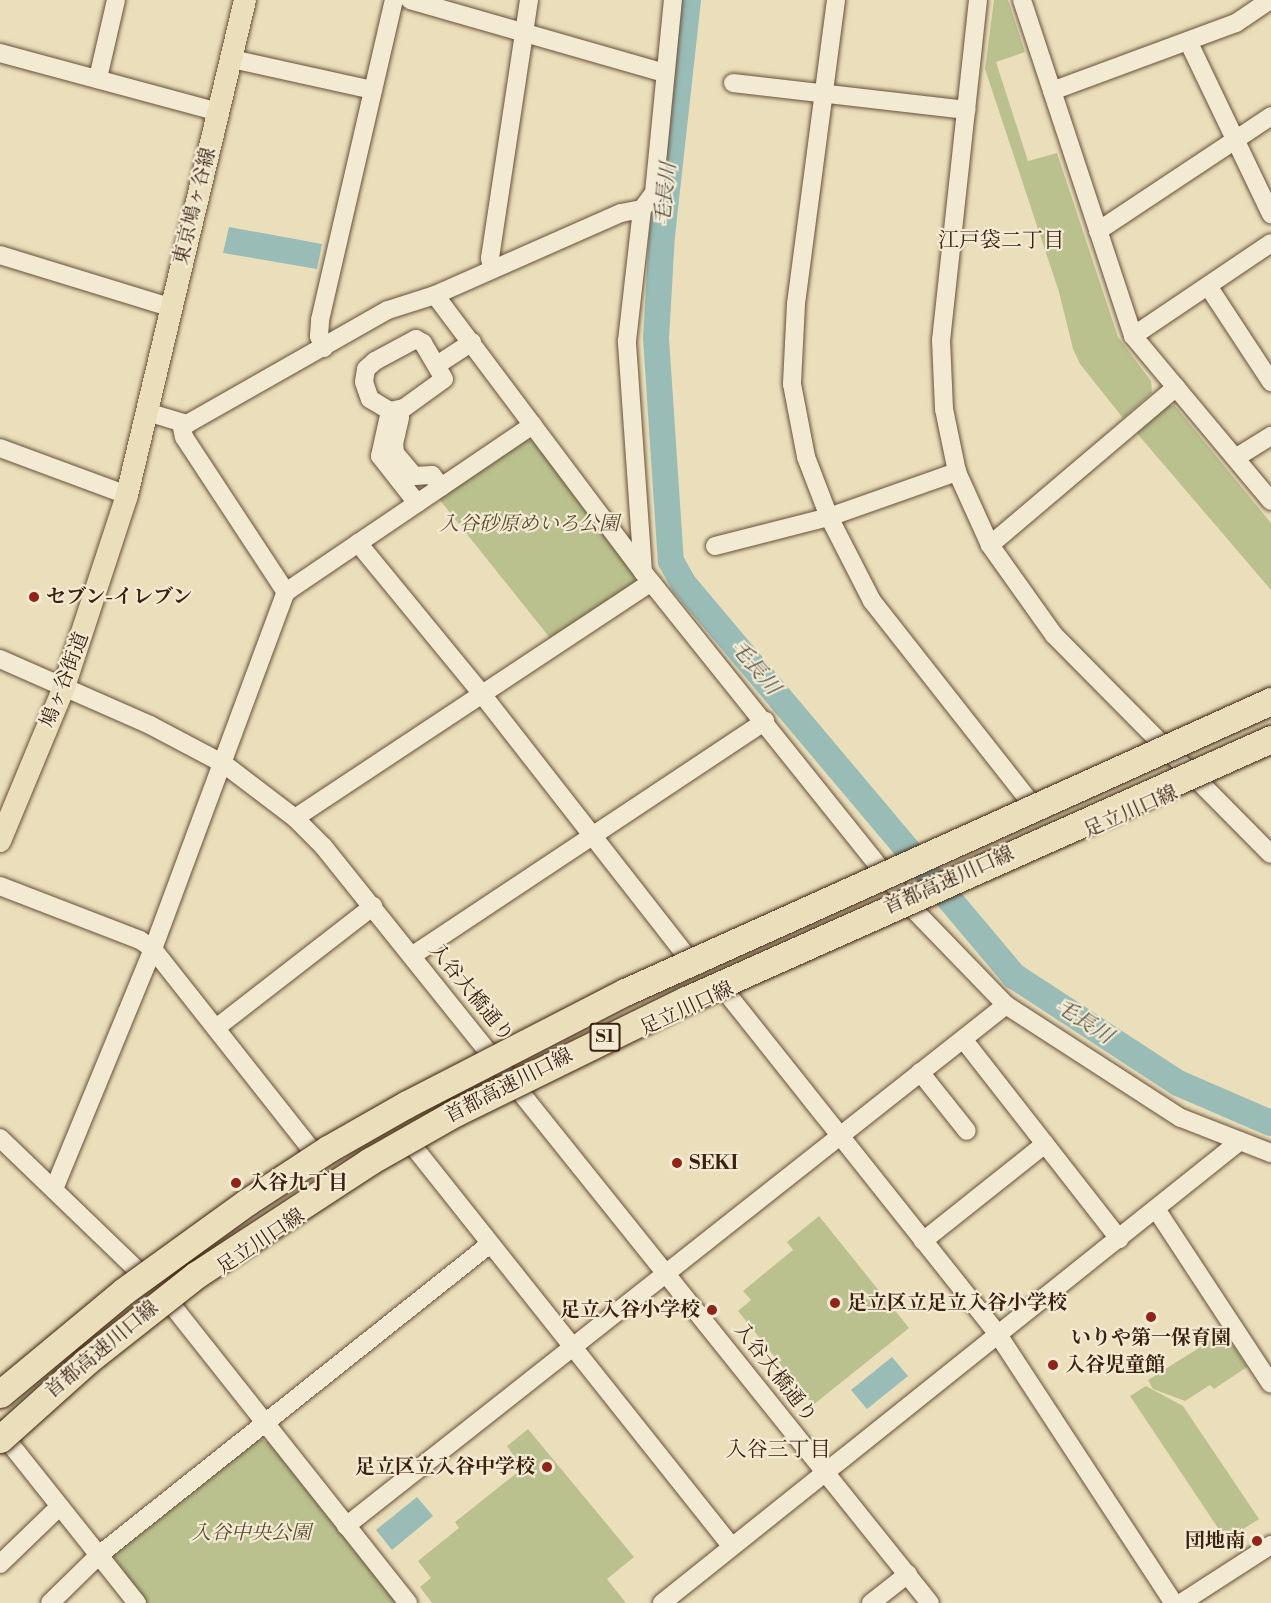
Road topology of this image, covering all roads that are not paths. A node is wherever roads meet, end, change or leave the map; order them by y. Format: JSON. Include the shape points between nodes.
{"nodes":[{"id":1,"x":116,"y":0,"type":"edge"},
{"id":2,"x":245,"y":0,"type":"edge"},
{"id":3,"x":394,"y":0,"type":"edge"},
{"id":4,"x":410,"y":0,"type":"edge"},
{"id":5,"x":529,"y":0,"type":"edge"},
{"id":6,"x":673,"y":0,"type":"edge"},
{"id":7,"x":836,"y":0,"type":"edge"},
{"id":8,"x":978,"y":0,"type":"edge"},
{"id":9,"x":1022,"y":0,"type":"edge"},
{"id":10,"x":1270,"y":0,"type":"edge"},
{"id":11,"x":524,"y":31,"type":"junction"},
{"id":12,"x":1188,"y":41,"type":"junction"},
{"id":13,"x":0,"y":53,"type":"edge"},
{"id":14,"x":232,"y":59,"type":"junction"},
{"id":15,"x":665,"y":73,"type":"junction"},
{"id":16,"x":98,"y":78,"type":"junction"},
{"id":17,"x":733,"y":82,"type":"dead end"},
{"id":18,"x":373,"y":90,"type":"junction"},
{"id":19,"x":1052,"y":91,"type":"junction"},
{"id":20,"x":825,"y":92,"type":"junction"},
{"id":21,"x":966,"y":110,"type":"junction"},
{"id":22,"x":219,"y":112,"type":"junction"},
{"id":23,"x":1271,"y":116,"type":"edge"},
{"id":24,"x":1235,"y":140,"type":"junction"},
{"id":25,"x":642,"y":209,"type":"junction"},
{"id":26,"x":1271,"y":214,"type":"edge"},
{"id":27,"x":1098,"y":231,"type":"junction"},
{"id":28,"x":1271,"y":243,"type":"edge"},
{"id":29,"x":0,"y":255,"type":"edge"},
{"id":30,"x":492,"y":269,"type":"junction"},
{"id":31,"x":1208,"y":286,"type":"junction"},
{"id":32,"x":435,"y":295,"type":"junction"},
{"id":33,"x":169,"y":307,"type":"junction"},
{"id":34,"x":1133,"y":336,"type":"junction"},
{"id":35,"x":472,"y":342,"type":"junction"},
{"id":36,"x":324,"y":348,"type":"junction"},
{"id":37,"x":437,"y":365,"type":"junction"},
{"id":38,"x":1271,"y":382,"type":"edge"},
{"id":39,"x":1176,"y":387,"type":"junction"},
{"id":40,"x":397,"y":409,"type":"junction"},
{"id":41,"x":147,"y":412,"type":"junction"},
{"id":42,"x":181,"y":423,"type":"junction"},
{"id":43,"x":533,"y":425,"type":"junction"},
{"id":44,"x":1271,"y":436,"type":"edge"},
{"id":45,"x":0,"y":448,"type":"edge"},
{"id":46,"x":1237,"y":457,"type":"junction"},
{"id":47,"x":957,"y":472,"type":"junction"},
{"id":48,"x":441,"y":487,"type":"junction"},
{"id":49,"x":127,"y":495,"type":"junction"},
{"id":50,"x":1271,"y":501,"type":"edge"},
{"id":51,"x":417,"y":503,"type":"junction"},
{"id":52,"x":829,"y":517,"type":"junction"},
{"id":53,"x":358,"y":543,"type":"junction"},
{"id":54,"x":990,"y":545,"type":"junction"},
{"id":55,"x":715,"y":546,"type":"dead end"},
{"id":56,"x":647,"y":577,"type":"junction"},
{"id":57,"x":285,"y":592,"type":"junction"},
{"id":58,"x":0,"y":659,"type":"edge"},
{"id":59,"x":64,"y":687,"type":"junction"},
{"id":60,"x":1271,"y":689,"type":"edge"},
{"id":61,"x":481,"y":693,"type":"junction"},
{"id":62,"x":1271,"y":701,"type":"edge"},
{"id":63,"x":765,"y":721,"type":"junction"},
{"id":64,"x":1271,"y":726,"type":"edge"},
{"id":65,"x":1157,"y":739,"type":"junction"},
{"id":66,"x":1271,"y":739,"type":"edge"},
{"id":67,"x":1271,"y":750,"type":"edge"},
{"id":68,"x":224,"y":764,"type":"junction"},
{"id":69,"x":1199,"y":782,"type":"junction"},
{"id":70,"x":1028,"y":799,"type":"junction"},
{"id":71,"x":295,"y":818,"type":"junction"},
{"id":72,"x":591,"y":837,"type":"junction"},
{"id":73,"x":0,"y":841,"type":"edge"},
{"id":74,"x":1271,"y":854,"type":"edge"},
{"id":75,"x":988,"y":863,"type":"junction"},
{"id":76,"x":880,"y":865,"type":"junction"},
{"id":77,"x":0,"y":886,"type":"edge"},
{"id":78,"x":373,"y":906,"type":"junction"},
{"id":79,"x":913,"y":909,"type":"junction"},
{"id":80,"x":759,"y":930,"type":"junction"},
{"id":81,"x":153,"y":949,"type":"junction"},
{"id":82,"x":684,"y":953,"type":"junction"},
{"id":83,"x":413,"y":955,"type":"junction"},
{"id":84,"x":725,"y":991,"type":"junction"},
{"id":85,"x":1006,"y":1005,"type":"junction"},
{"id":86,"x":216,"y":1028,"type":"junction"},
{"id":87,"x":963,"y":1039,"type":"junction"},
{"id":88,"x":486,"y":1048,"type":"junction"},
{"id":89,"x":920,"y":1072,"type":"junction"},
{"id":90,"x":520,"y":1089,"type":"junction"},
{"id":91,"x":967,"y":1131,"type":"dead end"},
{"id":92,"x":840,"y":1135,"type":"junction"},
{"id":93,"x":0,"y":1138,"type":"edge"},
{"id":94,"x":1240,"y":1141,"type":"junction"},
{"id":95,"x":1045,"y":1144,"type":"junction"},
{"id":96,"x":413,"y":1146,"type":"junction"},
{"id":97,"x":311,"y":1149,"type":"junction"},
{"id":98,"x":1271,"y":1154,"type":"edge"},
{"id":99,"x":54,"y":1189,"type":"junction"},
{"id":100,"x":1156,"y":1209,"type":"junction"},
{"id":101,"x":1119,"y":1239,"type":"junction"},
{"id":102,"x":924,"y":1241,"type":"junction"},
{"id":103,"x":489,"y":1245,"type":"junction"},
{"id":104,"x":135,"y":1268,"type":"junction"},
{"id":105,"x":667,"y":1273,"type":"junction"},
{"id":106,"x":171,"y":1304,"type":"junction"},
{"id":107,"x":999,"y":1336,"type":"junction"},
{"id":108,"x":572,"y":1348,"type":"junction"},
{"id":109,"x":0,"y":1380,"type":"edge"},
{"id":110,"x":1271,"y":1384,"type":"edge"},
{"id":111,"x":0,"y":1394,"type":"edge"},
{"id":112,"x":0,"y":1405,"type":"edge"},
{"id":113,"x":265,"y":1423,"type":"junction"},
{"id":114,"x":2,"y":1439,"type":"edge"},
{"id":115,"x":826,"y":1473,"type":"junction"},
{"id":116,"x":59,"y":1507,"type":"junction"},
{"id":117,"x":346,"y":1526,"type":"junction"},
{"id":118,"x":1271,"y":1545,"type":"edge"},
{"id":119,"x":732,"y":1547,"type":"junction"},
{"id":120,"x":99,"y":1555,"type":"junction"},
{"id":121,"x":0,"y":1564,"type":"edge"},
{"id":122,"x":908,"y":1574,"type":"junction"},
{"id":123,"x":57,"y":1601,"type":"edge"},
{"id":124,"x":137,"y":1603,"type":"edge"},
{"id":125,"x":408,"y":1603,"type":"edge"},
{"id":126,"x":662,"y":1603,"type":"edge"},
{"id":127,"x":871,"y":1603,"type":"edge"},
{"id":128,"x":930,"y":1603,"type":"edge"},
{"id":129,"x":1174,"y":1603,"type":"edge"},
{"id":130,"x":1181,"y":1603,"type":"edge"}],
"edges":[{"from":1,"to":16,"type":"street"},
{"from":2,"to":14,"type":"main road","name":"東京鳩ヶ谷線"},
{"from":3,"to":18,"type":"street"},
{"from":4,"to":11,"type":"street"},
{"from":5,"to":11,"type":"street"},
{"from":6,"to":15,"type":"street"},
{"from":7,"to":20,"type":"street"},
{"from":8,"to":21,"type":"street"},
{"from":9,"to":19,"type":"street"},
{"from":10,"to":12,"type":"street","via":[[1236,23]]},
{"from":11,"to":15,"type":"street"},
{"from":11,"to":30,"type":"street","via":[[490,258]]},
{"from":12,"to":19,"type":"street"},
{"from":12,"to":24,"type":"street"},
{"from":13,"to":16,"type":"street"},
{"from":14,"to":18,"type":"street"},
{"from":14,"to":22,"type":"main road","name":"東京鳩ヶ谷線"},
{"from":15,"to":25,"type":"street","via":[[654,193]]},
{"from":16,"to":22,"type":"street"},
{"from":17,"to":20,"type":"street"},
{"from":18,"to":36,"type":"street","via":[[320,320],[319,336]]},
{"from":19,"to":27,"type":"street"},
{"from":20,"to":21,"type":"street"},
{"from":20,"to":52,"type":"street","via":[[796,304],[792,384],[806,457]]},
{"from":21,"to":47,"type":"street","via":[[941,340],[944,409]]},
{"from":22,"to":33,"type":"main road","name":"東京鳩ヶ谷線"},
{"from":23,"to":24,"type":"street"},
{"from":24,"to":26,"type":"street"},
{"from":24,"to":27,"type":"street"},
{"from":25,"to":30,"type":"street","via":[[621,213]]},
{"from":25,"to":56,"type":"street","via":[[627,341]]},
{"from":27,"to":34,"type":"street"},
{"from":28,"to":31,"type":"street"},
{"from":29,"to":33,"type":"street"},
{"from":30,"to":32,"type":"street"},
{"from":31,"to":34,"type":"street"},
{"from":31,"to":38,"type":"street"},
{"from":32,"to":35,"type":"street"},
{"from":32,"to":36,"type":"street","via":[[388,310]]},
{"from":33,"to":41,"type":"main road","name":"東京鳩ヶ谷線"},
{"from":34,"to":39,"type":"street"},
{"from":35,"to":37,"type":"street"},
{"from":35,"to":43,"type":"street"},
{"from":36,"to":42,"type":"street","via":[[195,421]]},
{"from":37,"to":40,"type":"street","via":[[444,379]]},
{"from":37,"to":40,"type":"street","via":[[416,339],[406,341],[366,369],[364,382],[370,399]]},
{"from":39,"to":46,"type":"street"},
{"from":39,"to":54,"type":"street"},
{"from":40,"to":48,"type":"street","via":[[396,453],[414,476],[432,476]]},
{"from":40,"to":51,"type":"street","via":[[380,456]]},
{"from":41,"to":42,"type":"street"},
{"from":41,"to":49,"type":"main road","name":"鳩ヶ谷街道"},
{"from":42,"to":57,"type":"street","via":[[184,436]]},
{"from":43,"to":48,"type":"street"},
{"from":43,"to":56,"type":"street"},
{"from":44,"to":46,"type":"street"},
{"from":45,"to":49,"type":"street"},
{"from":46,"to":50,"type":"street"},
{"from":47,"to":52,"type":"street"},
{"from":47,"to":54,"type":"street"},
{"from":48,"to":51,"type":"street"},
{"from":49,"to":59,"type":"main road","name":"鳩ヶ谷街道"},
{"from":51,"to":53,"type":"street"},
{"from":52,"to":55,"type":"street"},
{"from":52,"to":70,"type":"street","via":[[872,601]]},
{"from":53,"to":57,"type":"street"},
{"from":53,"to":61,"type":"street"},
{"from":54,"to":65,"type":"street","via":[[1054,635]]},
{"from":56,"to":61,"type":"street"},
{"from":56,"to":63,"type":"street"},
{"from":57,"to":68,"type":"street"},
{"from":58,"to":59,"type":"street","name":"入谷大橋通り"},
{"from":59,"to":68,"type":"street","name":"入谷大橋通り","via":[[188,743]]},
{"from":59,"to":73,"type":"main road","name":"鳩ヶ谷街道"},
{"from":60,"to":65,"type":"main road"},
{"from":61,"to":71,"type":"street"},
{"from":61,"to":72,"type":"street"},
{"from":62,"to":80,"type":"highway","name":"首都高速川口線","number":"S1","bridge":true},
{"from":63,"to":72,"type":"street"},
{"from":63,"to":76,"type":"street"},
{"from":64,"to":75,"type":"highway","bridge":true},
{"from":65,"to":69,"type":"street"},
{"from":65,"to":70,"type":"main road"},
{"from":66,"to":75,"type":"highway","name":"首都高速川口線","number":"S1","bridge":true},
{"from":67,"to":69,"type":"main road","name":"足立川口線"},
{"from":68,"to":71,"type":"street","name":"入谷大橋通り"},
{"from":68,"to":81,"type":"street"},
{"from":69,"to":74,"type":"street"},
{"from":69,"to":79,"type":"main road","name":"足立川口線"},
{"from":70,"to":76,"type":"main road"},
{"from":71,"to":78,"type":"street","name":"入谷大橋通り"},
{"from":72,"to":82,"type":"street"},
{"from":72,"to":83,"type":"street"},
{"from":75,"to":114,"type":"highway","name":"首都高速川口線","number":"S1","bridge":true,"via":[[556,1060],[370,1161],[271,1223],[144,1313]]},
{"from":76,"to":79,"type":"street"},
{"from":76,"to":82,"type":"main road"},
{"from":77,"to":81,"type":"street","via":[[140,940]]},
{"from":78,"to":83,"type":"street","name":"入谷大橋通り"},
{"from":78,"to":86,"type":"street"},
{"from":79,"to":84,"type":"main road","name":"足立川口線"},
{"from":79,"to":85,"type":"street"},
{"from":80,"to":111,"type":"highway","name":"首都高速川口線","number":"S1","bridge":true,"via":[[508,1050],[328,1149],[124,1291]]},
{"from":80,"to":112,"type":"highway","bridge":true,"via":[[542,1042],[335,1158],[145,1291]]},
{"from":81,"to":86,"type":"street"},
{"from":81,"to":99,"type":"street"},
{"from":82,"to":88,"type":"main road"},
{"from":83,"to":88,"type":"street","name":"入谷大橋通り"},
{"from":84,"to":90,"type":"main road","name":"足立川口線"},
{"from":84,"to":92,"type":"street"},
{"from":85,"to":87,"type":"street"},
{"from":85,"to":94,"type":"street","via":[[1181,1118]]},
{"from":86,"to":97,"type":"street"},
{"from":87,"to":89,"type":"street"},
{"from":87,"to":95,"type":"street"},
{"from":88,"to":90,"type":"street","name":"入谷大橋通り"},
{"from":88,"to":97,"type":"main road"},
{"from":89,"to":91,"type":"street"},
{"from":89,"to":92,"type":"street"},
{"from":90,"to":96,"type":"main road","name":"足立川口線"},
{"from":90,"to":105,"type":"street","name":"入谷大橋通り"},
{"from":92,"to":102,"type":"street"},
{"from":92,"to":105,"type":"street"},
{"from":93,"to":99,"type":"street"},
{"from":94,"to":98,"type":"street"},
{"from":94,"to":100,"type":"street"},
{"from":95,"to":101,"type":"street"},
{"from":95,"to":102,"type":"street"},
{"from":96,"to":103,"type":"street"},
{"from":96,"to":106,"type":"main road","name":"足立川口線","via":[[340,1190]]},
{"from":97,"to":104,"type":"main road"},
{"from":99,"to":104,"type":"street"},
{"from":100,"to":101,"type":"street"},
{"from":100,"to":110,"type":"street"},
{"from":101,"to":107,"type":"street"},
{"from":102,"to":107,"type":"street"},
{"from":103,"to":108,"type":"street"},
{"from":103,"to":113,"type":"street"},
{"from":104,"to":109,"type":"main road"},
{"from":105,"to":108,"type":"street"},
{"from":105,"to":115,"type":"street","name":"入谷大橋通り"},
{"from":106,"to":113,"type":"street"},
{"from":106,"to":114,"type":"main road","name":"足立川口線"},
{"from":107,"to":115,"type":"street"},
{"from":107,"to":129,"type":"street"},
{"from":108,"to":117,"type":"street"},
{"from":108,"to":119,"type":"street"},
{"from":113,"to":117,"type":"street"},
{"from":113,"to":120,"type":"street"},
{"from":114,"to":116,"type":"street"},
{"from":115,"to":119,"type":"street"},
{"from":115,"to":122,"type":"street","name":"入谷大橋通り"},
{"from":116,"to":120,"type":"street"},
{"from":116,"to":121,"type":"street"},
{"from":117,"to":125,"type":"street"},
{"from":118,"to":130,"type":"street"},
{"from":119,"to":126,"type":"street"},
{"from":120,"to":123,"type":"street"},
{"from":120,"to":124,"type":"street"},
{"from":122,"to":127,"type":"street"},
{"from":122,"to":128,"type":"street","name":"入谷大橋通り"}]}
